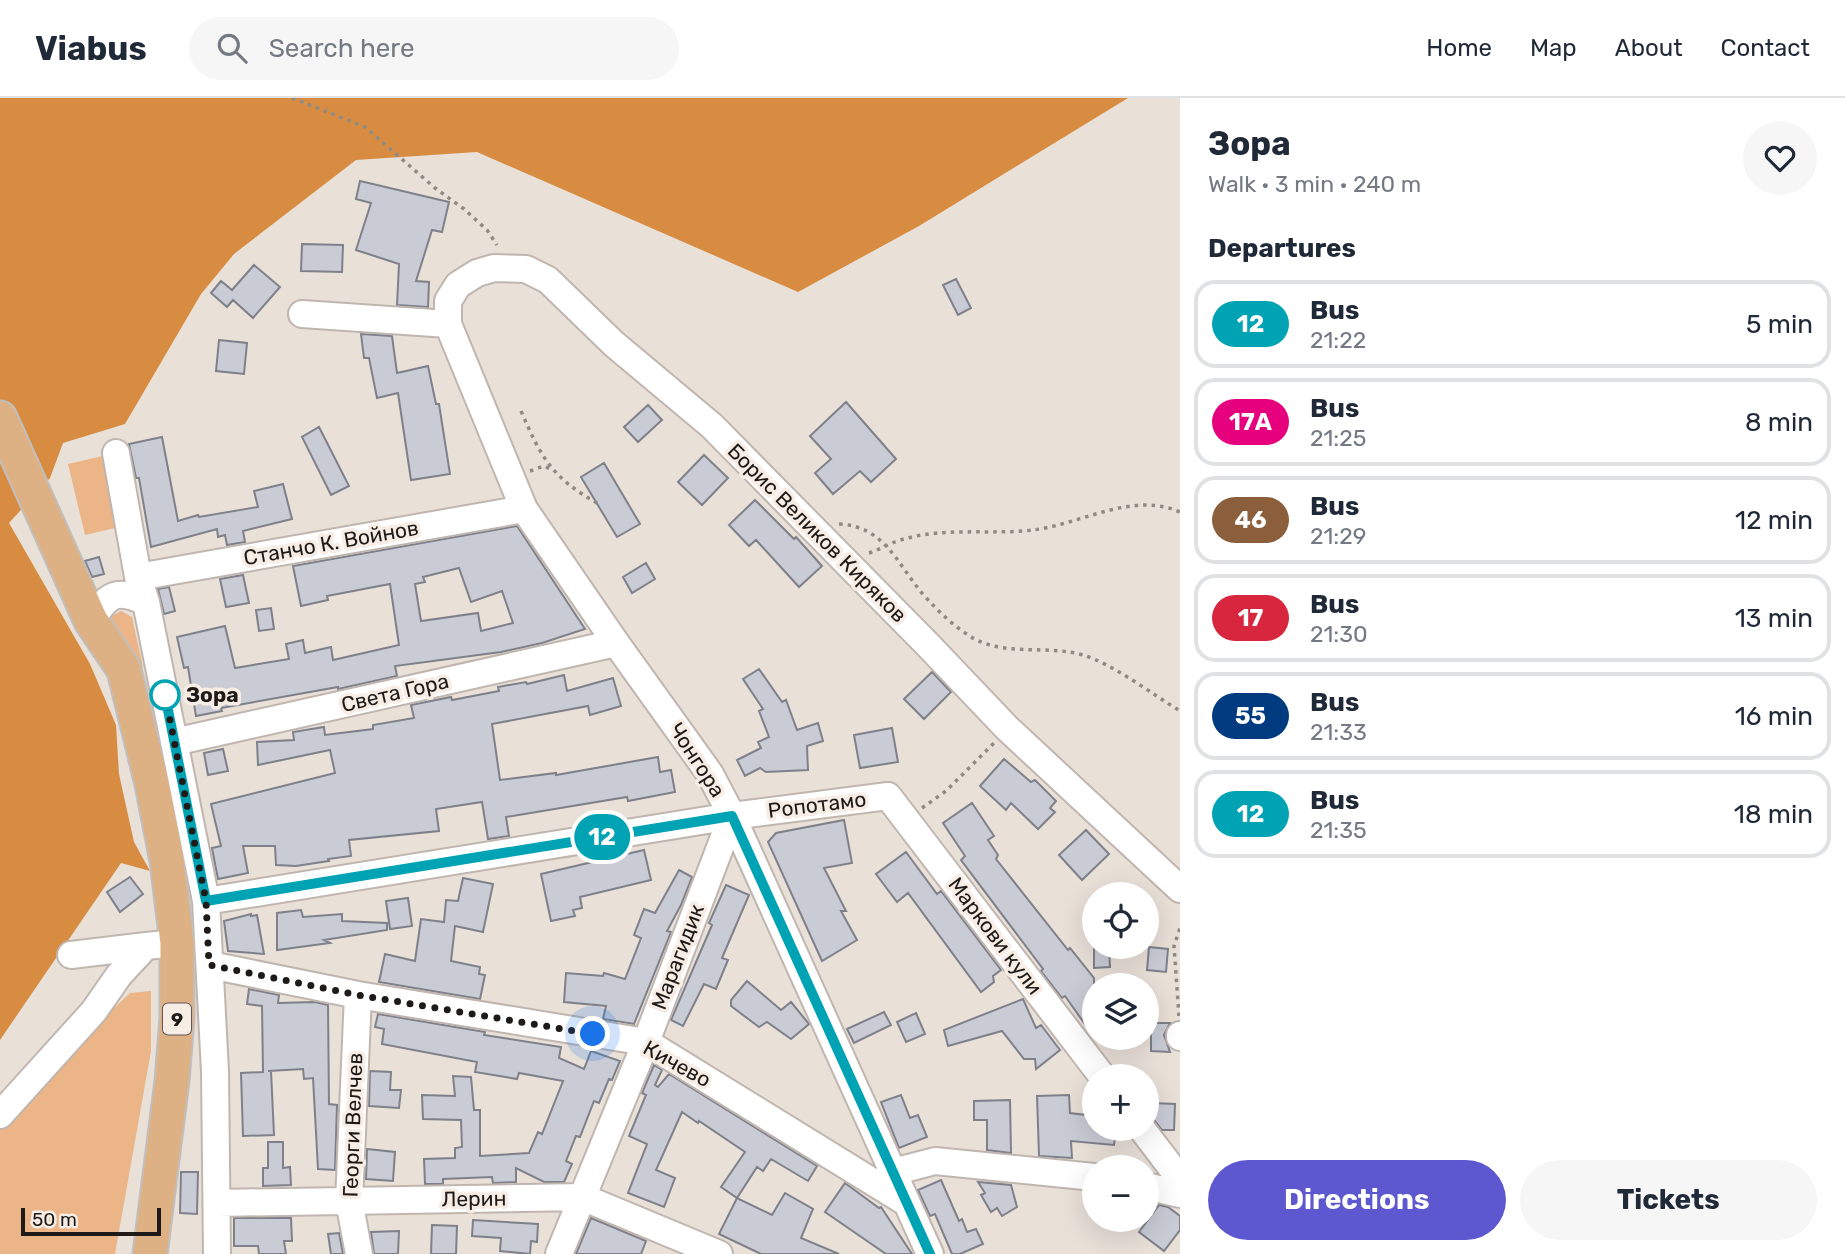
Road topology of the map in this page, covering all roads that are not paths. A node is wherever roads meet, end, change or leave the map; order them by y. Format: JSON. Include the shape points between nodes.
{"nodes":[{"id":1,"x":302,"y":314,"type":"dead end"},
{"id":2,"x":448,"y":324,"type":"junction"},
{"id":3,"x":0,"y":418,"type":"edge"},
{"id":4,"x":116,"y":453,"type":"dead end"},
{"id":5,"x":14,"y":470,"type":"edge"},
{"id":6,"x":524,"y":509,"type":"junction"},
{"id":7,"x":138,"y":577,"type":"junction"},
{"id":8,"x":146,"y":602,"type":"junction"},
{"id":9,"x":91,"y":621,"type":"junction"},
{"id":10,"x":616,"y":643,"type":"junction"},
{"id":11,"x":174,"y":742,"type":"junction"},
{"id":12,"x":167,"y":782,"type":"junction"},
{"id":13,"x":888,"y":796,"type":"joint"},
{"id":14,"x":732,"y":816,"type":"junction"},
{"id":15,"x":1180,"y":889,"type":"edge"},
{"id":16,"x":206,"y":901,"type":"junction"},
{"id":17,"x":161,"y":944,"type":"junction"},
{"id":18,"x":71,"y":955,"type":"dead end"},
{"id":19,"x":209,"y":965,"type":"junction"},
{"id":20,"x":358,"y":995,"type":"junction"},
{"id":21,"x":646,"y":1042,"type":"junction"},
{"id":22,"x":1093,"y":1064,"type":"edge"},
{"id":23,"x":0,"y":1115,"type":"edge"},
{"id":24,"x":1151,"y":1141,"type":"edge"},
{"id":25,"x":893,"y":1172,"type":"junction"},
{"id":26,"x":1082,"y":1176,"type":"edge"},
{"id":27,"x":1180,"y":1179,"type":"edge"},
{"id":28,"x":1159,"y":1189,"type":"edge"},
{"id":29,"x":1180,"y":1194,"type":"edge"},
{"id":30,"x":582,"y":1197,"type":"junction"},
{"id":31,"x":349,"y":1201,"type":"junction"},
{"id":32,"x":216,"y":1203,"type":"junction"},
{"id":33,"x":907,"y":1203,"type":"junction"},
{"id":34,"x":150,"y":1254,"type":"edge"},
{"id":35,"x":217,"y":1254,"type":"edge"},
{"id":36,"x":359,"y":1254,"type":"edge"},
{"id":37,"x":559,"y":1254,"type":"edge"},
{"id":38,"x":719,"y":1254,"type":"edge"},
{"id":39,"x":930,"y":1254,"type":"edge"}],
"edges":[{"from":1,"to":2,"type":"street"},
{"from":2,"to":6,"type":"street","name":"Чонгора"},
{"from":2,"to":15,"type":"street","name":"Борис Великов Киряков","via":[[448,301],[458,285],[477,273],[494,268],[526,269],[548,280],[614,344],[712,426],[1007,728]]},
{"from":3,"to":5,"type":"main road","number":"9"},
{"from":4,"to":7,"type":"street"},
{"from":5,"to":9,"type":"main road","number":"9"},
{"from":6,"to":7,"type":"street","name":"Станчо К. Войнов"},
{"from":6,"to":10,"type":"street","name":"Чонгора"},
{"from":7,"to":8,"type":"street"},
{"from":8,"to":9,"type":"street","via":[[117,594],[103,602]]},
{"from":8,"to":11,"type":"street"},
{"from":9,"to":12,"type":"main road","number":"9","via":[[124,670]]},
{"from":10,"to":11,"type":"street","name":"Света Гора"},
{"from":10,"to":14,"type":"street","name":"Чонгора","via":[[710,774]]},
{"from":11,"to":12,"type":"street"},
{"from":12,"to":16,"type":"street"},
{"from":12,"to":17,"type":"main road","number":"9","via":[[172,894]]},
{"from":13,"to":14,"type":"street","name":"Ропотамо"},
{"from":13,"to":22,"type":"street","name":"Маркови кули"},
{"from":14,"to":16,"type":"street","name":"Ропотамо"},
{"from":14,"to":21,"type":"street","name":"Марагидик"},
{"from":14,"to":25,"type":"street","name":"Чонгора"},
{"from":16,"to":19,"type":"street"},
{"from":17,"to":18,"type":"street"},
{"from":17,"to":23,"type":"street","via":[[119,975],[94,1011]]},
{"from":17,"to":34,"type":"main road","number":"9","via":[[177,1018]]},
{"from":19,"to":20,"type":"street","name":"Кичево"},
{"from":19,"to":32,"type":"street"},
{"from":20,"to":21,"type":"street","name":"Кичево"},
{"from":20,"to":31,"type":"street","name":"Георги Велчев"},
{"from":21,"to":30,"type":"street","name":"Марагидик"},
{"from":21,"to":33,"type":"street","name":"Кичево"},
{"from":24,"to":27,"type":"street"},
{"from":25,"to":26,"type":"street","via":[[935,1161]]},
{"from":25,"to":33,"type":"street","name":"Чонгора"},
{"from":28,"to":29,"type":"street"},
{"from":30,"to":31,"type":"street","name":"Лерин"},
{"from":30,"to":37,"type":"street","name":"Марагидик"},
{"from":30,"to":38,"type":"street","name":"Лерин"},
{"from":31,"to":32,"type":"street","name":"Лерин"},
{"from":31,"to":36,"type":"street","name":"Георги Велчев"},
{"from":32,"to":35,"type":"street"},
{"from":33,"to":39,"type":"street","name":"Чонгора"}]}
